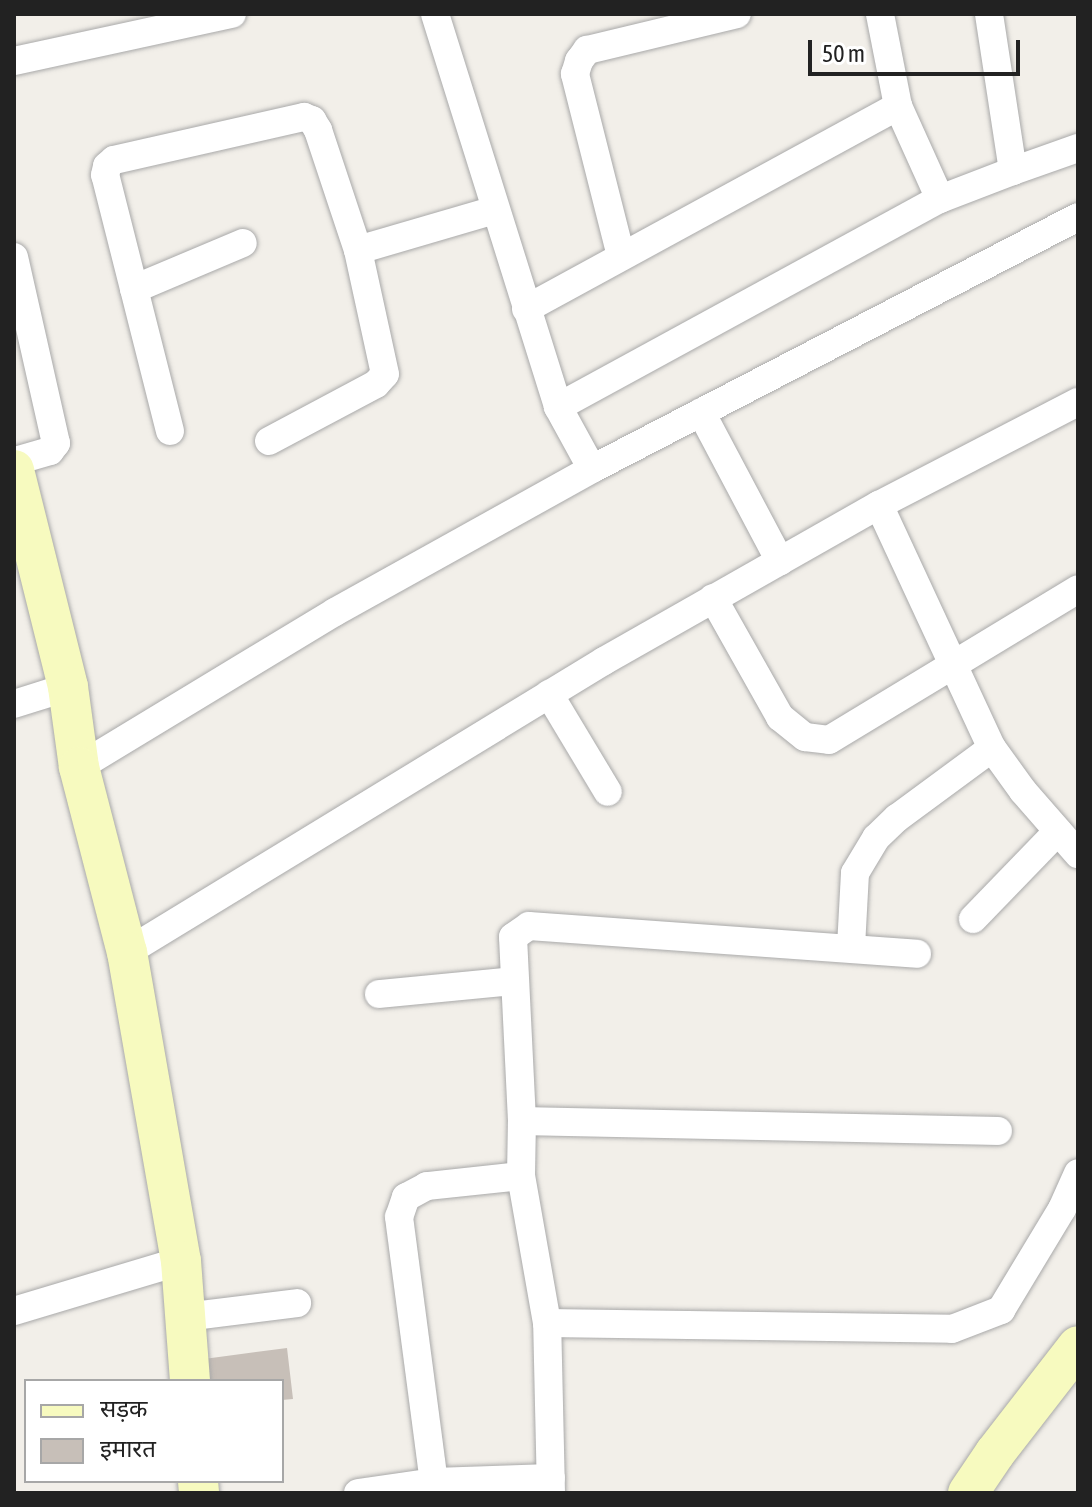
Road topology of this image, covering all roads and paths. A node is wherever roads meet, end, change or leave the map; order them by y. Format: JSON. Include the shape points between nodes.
{"nodes":[{"id":1,"x":232,"y":14,"type":"edge"},
{"id":2,"x":435,"y":14,"type":"edge"},
{"id":3,"x":737,"y":14,"type":"edge"},
{"id":4,"x":880,"y":14,"type":"edge"},
{"id":5,"x":989,"y":14,"type":"edge"},
{"id":6,"x":14,"y":61,"type":"edge"},
{"id":7,"x":898,"y":106,"type":"junction"},
{"id":8,"x":1078,"y":148,"type":"edge"},
{"id":9,"x":1013,"y":171,"type":"junction"},
{"id":10,"x":940,"y":199,"type":"junction"},
{"id":11,"x":495,"y":210,"type":"junction"},
{"id":12,"x":1078,"y":217,"type":"edge"},
{"id":13,"x":243,"y":243,"type":"dead end"},
{"id":14,"x":358,"y":250,"type":"junction"},
{"id":15,"x":621,"y":256,"type":"junction"},
{"id":16,"x":14,"y":257,"type":"edge"},
{"id":17,"x":134,"y":289,"type":"junction"},
{"id":18,"x":526,"y":309,"type":"junction"},
{"id":19,"x":1078,"y":402,"type":"edge"},
{"id":20,"x":558,"y":407,"type":"junction"},
{"id":21,"x":701,"y":412,"type":"junction"},
{"id":22,"x":170,"y":431,"type":"dead end"},
{"id":23,"x":269,"y":441,"type":"dead end"},
{"id":24,"x":592,"y":469,"type":"junction"},
{"id":25,"x":15,"y":477,"type":"edge"},
{"id":26,"x":879,"y":505,"type":"junction"},
{"id":27,"x":780,"y":561,"type":"junction"},
{"id":28,"x":1078,"y":589,"type":"edge"},
{"id":29,"x":713,"y":598,"type":"junction"},
{"id":30,"x":952,"y":662,"type":"junction"},
{"id":31,"x":68,"y":687,"type":"junction"},
{"id":32,"x":549,"y":694,"type":"junction"},
{"id":33,"x":14,"y":704,"type":"edge"},
{"id":34,"x":992,"y":748,"type":"junction"},
{"id":35,"x":79,"y":767,"type":"junction"},
{"id":36,"x":608,"y":792,"type":"dead end"},
{"id":37,"x":1058,"y":831,"type":"junction"},
{"id":38,"x":1078,"y":854,"type":"edge"},
{"id":39,"x":973,"y":919,"type":"dead end"},
{"id":40,"x":851,"y":947,"type":"junction"},
{"id":41,"x":127,"y":952,"type":"junction"},
{"id":42,"x":917,"y":954,"type":"dead end"},
{"id":43,"x":514,"y":981,"type":"junction"},
{"id":44,"x":379,"y":994,"type":"dead end"},
{"id":45,"x":522,"y":1121,"type":"junction"},
{"id":46,"x":998,"y":1131,"type":"dead end"},
{"id":47,"x":1078,"y":1173,"type":"edge"},
{"id":48,"x":521,"y":1176,"type":"junction"},
{"id":49,"x":181,"y":1261,"type":"junction"},
{"id":50,"x":297,"y":1303,"type":"dead end"},
{"id":51,"x":14,"y":1311,"type":"edge"},
{"id":52,"x":185,"y":1317,"type":"junction"},
{"id":53,"x":547,"y":1323,"type":"junction"},
{"id":54,"x":1078,"y":1346,"type":"edge"},
{"id":55,"x":190,"y":1379,"type":"edge"},
{"id":56,"x":434,"y":1482,"type":"junction"},
{"id":57,"x":551,"y":1485,"type":"edge"},
{"id":58,"x":358,"y":1493,"type":"edge"},
{"id":59,"x":968,"y":1493,"type":"edge"}],
"edges":[{"from":1,"to":6,"type":"street"},
{"from":2,"to":11,"type":"street"},
{"from":3,"to":15,"type":"street","via":[[587,50],[579,61],[575,74]]},
{"from":4,"to":7,"type":"street"},
{"from":5,"to":9,"type":"street"},
{"from":7,"to":10,"type":"street"},
{"from":7,"to":15,"type":"street"},
{"from":8,"to":9,"type":"street"},
{"from":9,"to":10,"type":"street"},
{"from":10,"to":20,"type":"street"},
{"from":11,"to":14,"type":"street"},
{"from":11,"to":18,"type":"street"},
{"from":12,"to":21,"type":"street"},
{"from":13,"to":17,"type":"street"},
{"from":14,"to":17,"type":"street","via":[[318,130],[304,117],[114,160],[107,166]]},
{"from":14,"to":23,"type":"street","via":[[385,374],[376,384]]},
{"from":15,"to":18,"type":"street"},
{"from":16,"to":25,"type":"street","via":[[56,443]]},
{"from":17,"to":22,"type":"street"},
{"from":18,"to":20,"type":"street"},
{"from":19,"to":26,"type":"street"},
{"from":20,"to":24,"type":"street"},
{"from":21,"to":24,"type":"street"},
{"from":21,"to":27,"type":"street"},
{"from":24,"to":35,"type":"street","via":[[335,612]]},
{"from":25,"to":31,"type":"street"},
{"from":26,"to":27,"type":"street"},
{"from":26,"to":30,"type":"street"},
{"from":27,"to":29,"type":"street"},
{"from":28,"to":30,"type":"street"},
{"from":29,"to":30,"type":"street","via":[[780,717],[805,737],[829,740]]},
{"from":29,"to":32,"type":"street"},
{"from":30,"to":34,"type":"street"},
{"from":31,"to":33,"type":"street"},
{"from":31,"to":35,"type":"street"},
{"from":32,"to":36,"type":"street"},
{"from":32,"to":41,"type":"street"},
{"from":34,"to":37,"type":"street"},
{"from":34,"to":40,"type":"street","via":[[876,838],[855,873]]},
{"from":35,"to":41,"type":"street"},
{"from":37,"to":38,"type":"street"},
{"from":37,"to":39,"type":"street"},
{"from":40,"to":42,"type":"street"},
{"from":40,"to":43,"type":"street","via":[[529,926],[513,937]]},
{"from":41,"to":49,"type":"street"},
{"from":43,"to":44,"type":"street"},
{"from":43,"to":45,"type":"street"},
{"from":45,"to":46,"type":"street"},
{"from":45,"to":48,"type":"street"},
{"from":47,"to":53,"type":"street","via":[[1001,1310],[952,1329]]},
{"from":48,"to":53,"type":"street"},
{"from":48,"to":56,"type":"street","via":[[427,1186],[406,1197],[399,1217]]},
{"from":49,"to":51,"type":"street"},
{"from":49,"to":52,"type":"street"},
{"from":50,"to":52,"type":"street"},
{"from":52,"to":55,"type":"street"},
{"from":53,"to":57,"type":"street"},
{"from":54,"to":59,"type":"street"},
{"from":56,"to":57,"type":"street"},
{"from":56,"to":58,"type":"street"}]}
